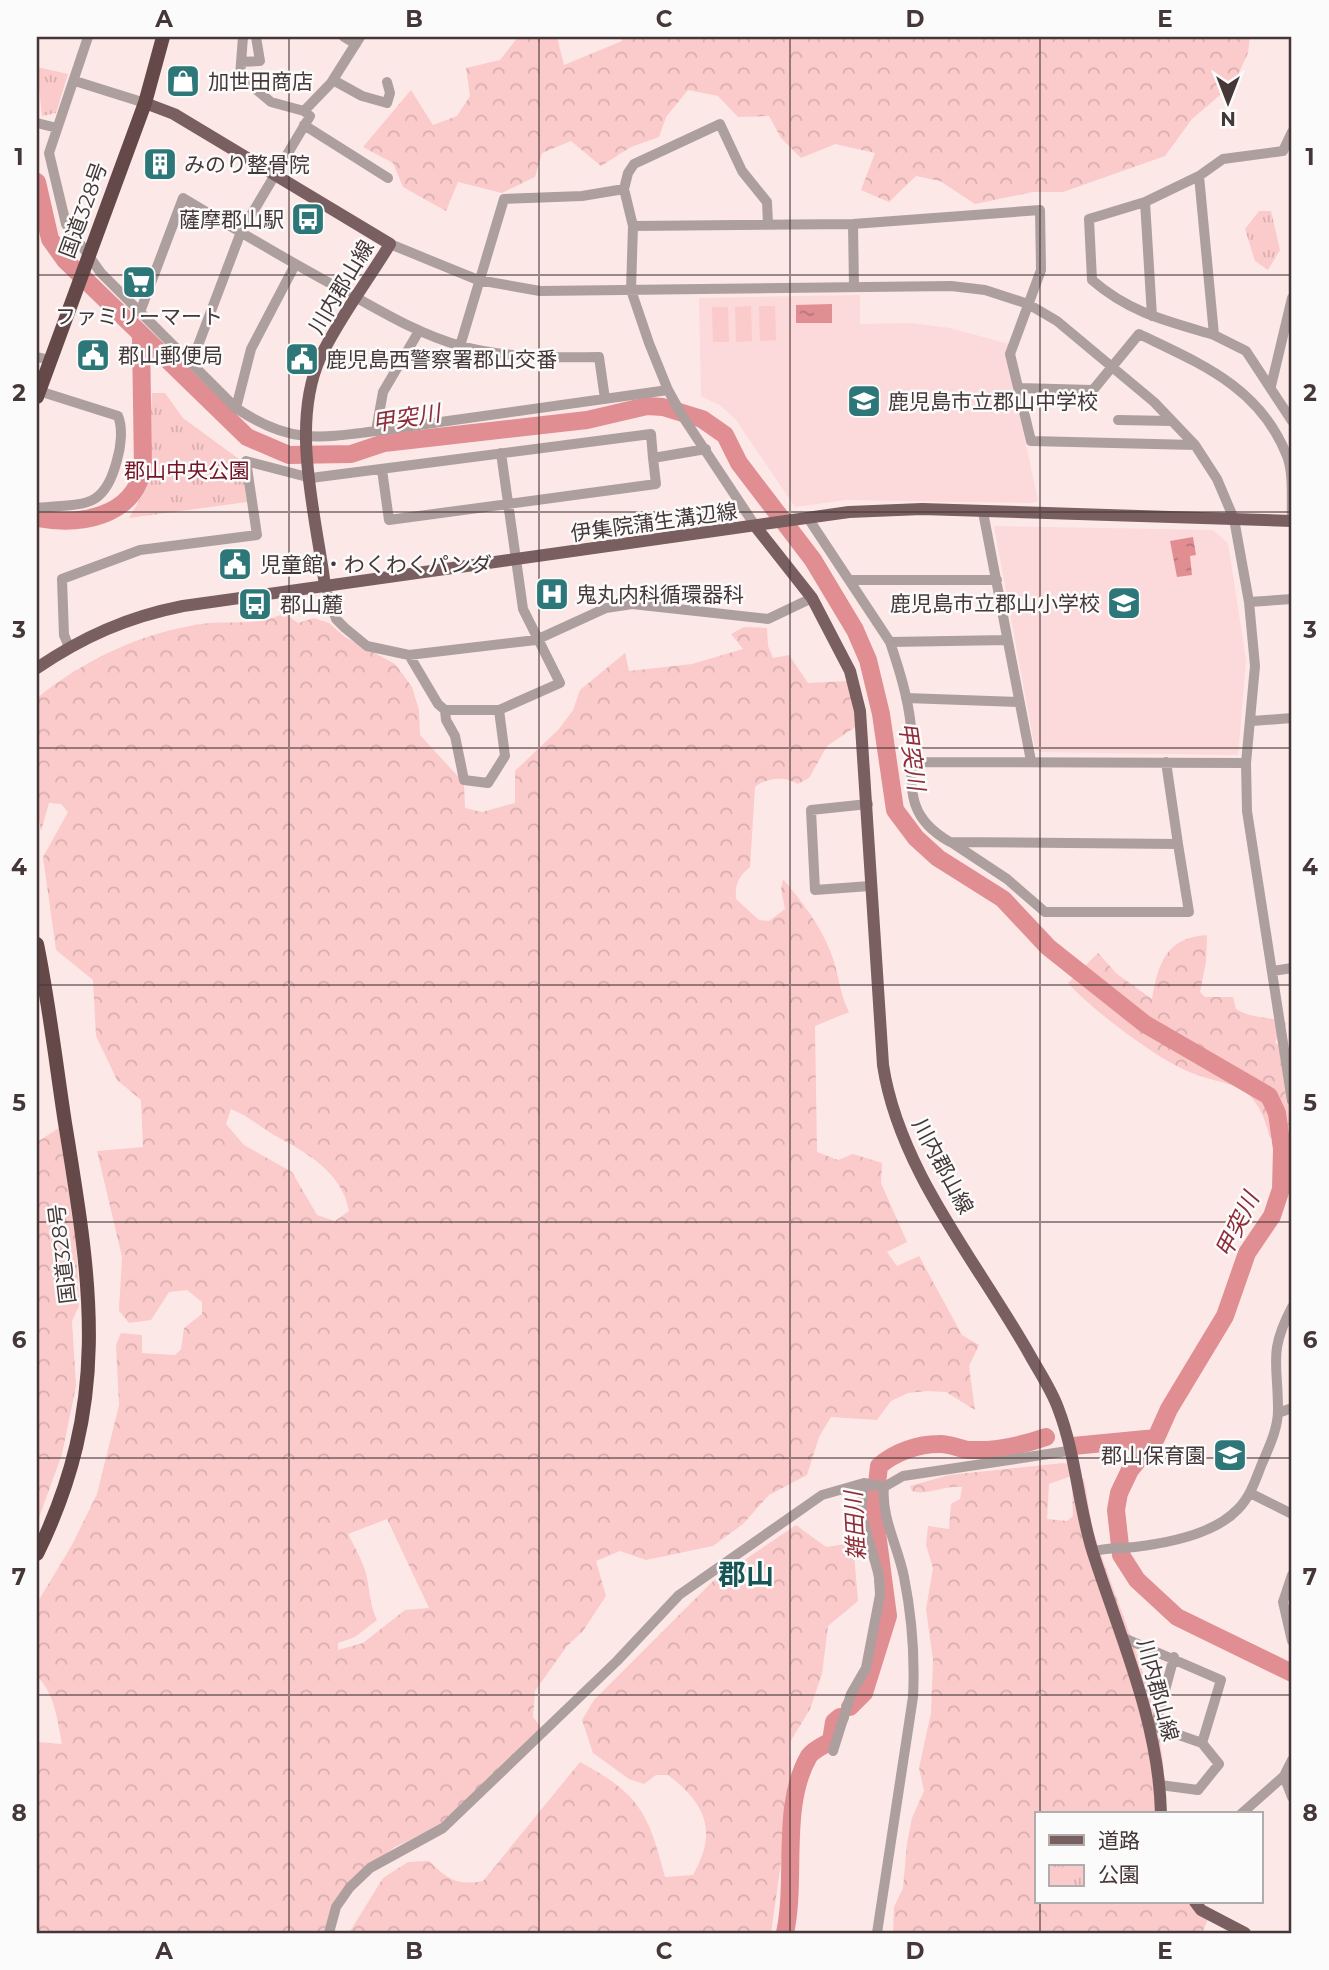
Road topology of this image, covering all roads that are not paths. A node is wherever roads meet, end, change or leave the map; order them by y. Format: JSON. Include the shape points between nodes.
{"nodes":[{"id":1,"x":88,"y":37,"type":"edge"},
{"id":2,"x":163,"y":37,"type":"edge"},
{"id":3,"x":243,"y":37,"type":"edge"},
{"id":4,"x":256,"y":37,"type":"edge"},
{"id":5,"x":344,"y":37,"type":"edge"},
{"id":6,"x":358,"y":40,"type":"edge"},
{"id":7,"x":241,"y":62,"type":"junction"},
{"id":8,"x":333,"y":80,"type":"junction"},
{"id":9,"x":75,"y":81,"type":"junction"},
{"id":10,"x":387,"y":82,"type":"dead end"},
{"id":11,"x":145,"y":103,"type":"junction"},
{"id":12,"x":304,"y":111,"type":"junction"},
{"id":13,"x":37,"y":123,"type":"edge"},
{"id":14,"x":304,"y":125,"type":"junction"},
{"id":15,"x":57,"y":128,"type":"junction"},
{"id":16,"x":1292,"y":132,"type":"edge"},
{"id":17,"x":275,"y":175,"type":"junction"},
{"id":18,"x":1199,"y":176,"type":"junction"},
{"id":19,"x":388,"y":178,"type":"dead end"},
{"id":20,"x":624,"y":189,"type":"junction"},
{"id":21,"x":1145,"y":202,"type":"junction"},
{"id":22,"x":768,"y":224,"type":"junction"},
{"id":23,"x":853,"y":224,"type":"junction"},
{"id":24,"x":634,"y":226,"type":"junction"},
{"id":25,"x":241,"y":232,"type":"junction"},
{"id":26,"x":390,"y":244,"type":"junction"},
{"id":27,"x":87,"y":260,"type":"junction"},
{"id":28,"x":295,"y":265,"type":"junction"},
{"id":29,"x":478,"y":280,"type":"junction"},
{"id":30,"x":854,"y":287,"type":"junction"},
{"id":31,"x":631,"y":290,"type":"junction"},
{"id":32,"x":355,"y":298,"type":"junction"},
{"id":33,"x":1292,"y":298,"type":"edge"},
{"id":34,"x":1028,"y":304,"type":"junction"},
{"id":35,"x":140,"y":312,"type":"junction"},
{"id":36,"x":1152,"y":316,"type":"junction"},
{"id":37,"x":419,"y":331,"type":"junction"},
{"id":38,"x":1214,"y":335,"type":"junction"},
{"id":39,"x":460,"y":346,"type":"junction"},
{"id":40,"x":43,"y":359,"type":"edge"},
{"id":41,"x":191,"y":364,"type":"junction"},
{"id":42,"x":1111,"y":366,"type":"junction"},
{"id":43,"x":1271,"y":386,"type":"junction"},
{"id":44,"x":1019,"y":388,"type":"junction"},
{"id":45,"x":668,"y":390,"type":"junction"},
{"id":46,"x":38,"y":394,"type":"edge"},
{"id":47,"x":606,"y":399,"type":"junction"},
{"id":48,"x":236,"y":408,"type":"junction"},
{"id":49,"x":1118,"y":420,"type":"dead end"},
{"id":50,"x":1172,"y":421,"type":"junction"},
{"id":51,"x":1292,"y":421,"type":"edge"},
{"id":52,"x":376,"y":431,"type":"junction"},
{"id":53,"x":305,"y":440,"type":"junction"},
{"id":54,"x":1195,"y":445,"type":"junction"},
{"id":55,"x":706,"y":449,"type":"junction"},
{"id":56,"x":500,"y":453,"type":"junction"},
{"id":57,"x":653,"y":458,"type":"junction"},
{"id":58,"x":382,"y":470,"type":"junction"},
{"id":59,"x":310,"y":475,"type":"junction"},
{"id":60,"x":507,"y":503,"type":"junction"},
{"id":61,"x":37,"y":508,"type":"edge"},
{"id":62,"x":983,"y":512,"type":"junction"},
{"id":63,"x":805,"y":518,"type":"junction"},
{"id":64,"x":1234,"y":519,"type":"junction"},
{"id":65,"x":1292,"y":521,"type":"edge"},
{"id":66,"x":756,"y":527,"type":"junction"},
{"id":67,"x":516,"y":560,"type":"junction"},
{"id":68,"x":850,"y":580,"type":"junction"},
{"id":69,"x":997,"y":580,"type":"junction"},
{"id":70,"x":326,"y":586,"type":"junction"},
{"id":71,"x":811,"y":598,"type":"junction"},
{"id":72,"x":1292,"y":599,"type":"edge"},
{"id":73,"x":1249,"y":602,"type":"junction"},
{"id":74,"x":536,"y":640,"type":"junction"},
{"id":75,"x":1007,"y":640,"type":"junction"},
{"id":76,"x":890,"y":642,"type":"junction"},
{"id":77,"x":69,"y":647,"type":"junction"},
{"id":78,"x":409,"y":655,"type":"junction"},
{"id":79,"x":37,"y":668,"type":"edge"},
{"id":80,"x":906,"y":698,"type":"junction"},
{"id":81,"x":1018,"y":702,"type":"junction"},
{"id":82,"x":445,"y":710,"type":"junction"},
{"id":83,"x":499,"y":710,"type":"junction"},
{"id":84,"x":1292,"y":718,"type":"edge"},
{"id":85,"x":1252,"y":721,"type":"junction"},
{"id":86,"x":1031,"y":761,"type":"junction"},
{"id":87,"x":1166,"y":761,"type":"junction"},
{"id":88,"x":910,"y":762,"type":"junction"},
{"id":89,"x":1246,"y":763,"type":"junction"},
{"id":90,"x":868,"y":804,"type":"junction"},
{"id":91,"x":950,"y":842,"type":"junction"},
{"id":92,"x":1178,"y":844,"type":"junction"},
{"id":93,"x":870,"y":886,"type":"junction"},
{"id":94,"x":37,"y":944,"type":"edge"},
{"id":95,"x":1292,"y":968,"type":"edge"},
{"id":96,"x":1273,"y":971,"type":"junction"},
{"id":97,"x":1288,"y":1034,"type":"edge"},
{"id":98,"x":1292,"y":1101,"type":"edge"},
{"id":99,"x":1292,"y":1307,"type":"edge"},
{"id":100,"x":1292,"y":1408,"type":"edge"},
{"id":101,"x":1278,"y":1413,"type":"junction"},
{"id":102,"x":1068,"y":1451,"type":"junction"},
{"id":103,"x":864,"y":1483,"type":"junction"},
{"id":104,"x":884,"y":1487,"type":"junction"},
{"id":105,"x":1250,"y":1493,"type":"junction"},
{"id":106,"x":1292,"y":1514,"type":"edge"},
{"id":107,"x":1098,"y":1550,"type":"junction"},
{"id":108,"x":37,"y":1554,"type":"edge"},
{"id":109,"x":1292,"y":1575,"type":"edge"},
{"id":110,"x":1124,"y":1638,"type":"junction"},
{"id":111,"x":1292,"y":1642,"type":"edge"},
{"id":112,"x":1174,"y":1657,"type":"junction"},
{"id":113,"x":1202,"y":1743,"type":"junction"},
{"id":114,"x":833,"y":1751,"type":"dead end"},
{"id":115,"x":1292,"y":1760,"type":"edge"},
{"id":116,"x":1284,"y":1776,"type":"junction"},
{"id":117,"x":1160,"y":1785,"type":"junction"},
{"id":118,"x":1292,"y":1797,"type":"edge"},
{"id":119,"x":1161,"y":1812,"type":"edge"},
{"id":120,"x":1243,"y":1812,"type":"edge"},
{"id":121,"x":1197,"y":1904,"type":"edge"},
{"id":122,"x":329,"y":1933,"type":"edge"},
{"id":123,"x":877,"y":1933,"type":"edge"},
{"id":124,"x":1245,"y":1933,"type":"edge"}],
"edges":[{"from":1,"to":9,"type":"street"},
{"from":2,"to":11,"type":"highway","name":"国道328号"},
{"from":3,"to":7,"type":"street"},
{"from":4,"to":7,"type":"street","via":[[260,61]]},
{"from":5,"to":6,"type":"street"},
{"from":6,"to":8,"type":"street"},
{"from":7,"to":12,"type":"street","via":[[240,76],[271,102]]},
{"from":8,"to":10,"type":"street","via":[[387,103]]},
{"from":8,"to":12,"type":"street"},
{"from":9,"to":11,"type":"street"},
{"from":9,"to":15,"type":"street"},
{"from":11,"to":17,"type":"main road","name":"川内郡山線","via":[[174,114]]},
{"from":11,"to":27,"type":"highway","name":"国道328号"},
{"from":12,"to":14,"type":"street","via":[[310,116]]},
{"from":13,"to":15,"type":"street"},
{"from":14,"to":17,"type":"street"},
{"from":14,"to":19,"type":"street"},
{"from":15,"to":27,"type":"street","via":[[49,159],[66,224]]},
{"from":16,"to":18,"type":"street","via":[[1283,151],[1223,159]]},
{"from":17,"to":25,"type":"street"},
{"from":17,"to":26,"type":"main road","name":"川内郡山線"},
{"from":18,"to":21,"type":"street"},
{"from":18,"to":38,"type":"street"},
{"from":20,"to":22,"type":"street","via":[[634,164],[720,124],[742,171],[767,202]]},
{"from":20,"to":24,"type":"street"},
{"from":20,"to":29,"type":"street","via":[[504,199]]},
{"from":21,"to":36,"type":"street"},
{"from":21,"to":36,"type":"street","via":[[1088,219],[1092,280],[1116,301]]},
{"from":22,"to":23,"type":"street"},
{"from":22,"to":24,"type":"street"},
{"from":23,"to":30,"type":"street"},
{"from":23,"to":34,"type":"street","via":[[1040,210],[1041,270]]},
{"from":24,"to":31,"type":"street"},
{"from":25,"to":28,"type":"street"},
{"from":25,"to":35,"type":"street","via":[[183,198]]},
{"from":25,"to":41,"type":"street"},
{"from":26,"to":29,"type":"street"},
{"from":26,"to":32,"type":"main road","name":"川内郡山線"},
{"from":27,"to":35,"type":"street"},
{"from":27,"to":40,"type":"highway","name":"国道328号"},
{"from":28,"to":32,"type":"street"},
{"from":28,"to":48,"type":"street","via":[[251,349]]},
{"from":29,"to":31,"type":"street","via":[[540,291]]},
{"from":29,"to":39,"type":"street"},
{"from":30,"to":31,"type":"street"},
{"from":30,"to":34,"type":"street","via":[[985,290]]},
{"from":31,"to":45,"type":"street"},
{"from":32,"to":37,"type":"street"},
{"from":32,"to":53,"type":"main road","name":"川内郡山線","via":[[312,380]]},
{"from":33,"to":43,"type":"street"},
{"from":34,"to":42,"type":"street","via":[[1086,342]]},
{"from":34,"to":44,"type":"street","via":[[1010,354]]},
{"from":35,"to":41,"type":"street"},
{"from":36,"to":38,"type":"street"},
{"from":37,"to":39,"type":"street"},
{"from":37,"to":52,"type":"street","via":[[383,391]]},
{"from":38,"to":43,"type":"street","via":[[1246,351]]},
{"from":39,"to":47,"type":"street","via":[[541,358],[599,357]]},
{"from":40,"to":46,"type":"highway","name":"国道328号"},
{"from":41,"to":48,"type":"street"},
{"from":42,"to":44,"type":"street","via":[[1093,390]]},
{"from":42,"to":50,"type":"street"},
{"from":42,"to":65,"type":"street","via":[[1139,334],[1223,375],[1263,413],[1288,458]]},
{"from":43,"to":51,"type":"street"},
{"from":44,"to":54,"type":"street","via":[[1031,441]]},
{"from":45,"to":47,"type":"street"},
{"from":45,"to":55,"type":"street"},
{"from":46,"to":61,"type":"street","via":[[118,416],[121,430],[111,484],[103,494],[85,502]]},
{"from":47,"to":52,"type":"street"},
{"from":48,"to":53,"type":"street"},
{"from":49,"to":50,"type":"street"},
{"from":50,"to":54,"type":"street"},
{"from":52,"to":53,"type":"street"},
{"from":53,"to":59,"type":"main road","name":"川内郡山線"},
{"from":54,"to":64,"type":"street","via":[[1217,479]]},
{"from":55,"to":57,"type":"street"},
{"from":55,"to":66,"type":"street"},
{"from":56,"to":57,"type":"street","via":[[651,434]]},
{"from":56,"to":58,"type":"street"},
{"from":56,"to":60,"type":"street"},
{"from":57,"to":60,"type":"street","via":[[656,484]]},
{"from":58,"to":59,"type":"street"},
{"from":58,"to":60,"type":"street","via":[[389,520]]},
{"from":59,"to":70,"type":"main road","name":"川内郡山線"},
{"from":59,"to":77,"type":"street","via":[[246,461],[257,535],[140,550],[62,579],[64,635]]},
{"from":60,"to":67,"type":"street"},
{"from":62,"to":63,"type":"main road","name":"伊集院蒲生溝辺線","via":[[879,510]]},
{"from":62,"to":64,"type":"main road","name":"伊集院蒲生溝辺線"},
{"from":62,"to":69,"type":"street"},
{"from":63,"to":66,"type":"main road","name":"伊集院蒲生溝辺線"},
{"from":63,"to":68,"type":"street"},
{"from":64,"to":65,"type":"main road","name":"伊集院蒲生溝辺線"},
{"from":64,"to":73,"type":"street"},
{"from":66,"to":67,"type":"main road","name":"伊集院蒲生溝辺線"},
{"from":66,"to":71,"type":"main road","name":"川内郡山線"},
{"from":67,"to":70,"type":"main road","name":"伊集院蒲生溝辺線"},
{"from":67,"to":74,"type":"street","via":[[523,609]]},
{"from":68,"to":69,"type":"street"},
{"from":68,"to":76,"type":"street"},
{"from":69,"to":75,"type":"street"},
{"from":70,"to":77,"type":"main road","name":"伊集院蒲生溝辺線","via":[[146,613]]},
{"from":70,"to":78,"type":"street","via":[[336,619],[345,628],[367,646]]},
{"from":71,"to":74,"type":"street","via":[[768,619],[632,604],[606,608]]},
{"from":71,"to":90,"type":"main road","name":"川内郡山線","via":[[850,671],[860,711]]},
{"from":72,"to":73,"type":"street"},
{"from":73,"to":85,"type":"street","via":[[1255,666]]},
{"from":74,"to":78,"type":"street"},
{"from":74,"to":83,"type":"street","via":[[560,683]]},
{"from":75,"to":76,"type":"street"},
{"from":75,"to":81,"type":"street"},
{"from":76,"to":80,"type":"street"},
{"from":77,"to":79,"type":"main road","name":"伊集院蒲生溝辺線"},
{"from":78,"to":82,"type":"street"},
{"from":80,"to":81,"type":"street"},
{"from":80,"to":88,"type":"street"},
{"from":81,"to":86,"type":"street"},
{"from":82,"to":83,"type":"street"},
{"from":82,"to":83,"type":"street","via":[[464,780],[488,783],[505,756]]},
{"from":84,"to":85,"type":"street"},
{"from":85,"to":89,"type":"street"},
{"from":86,"to":87,"type":"street"},
{"from":86,"to":88,"type":"street"},
{"from":87,"to":89,"type":"street"},
{"from":87,"to":92,"type":"street"},
{"from":88,"to":91,"type":"street","via":[[913,801],[920,820]]},
{"from":89,"to":96,"type":"street","via":[[1247,811]]},
{"from":90,"to":93,"type":"main road","name":"川内郡山線"},
{"from":90,"to":93,"type":"street","via":[[811,810],[815,890]]},
{"from":91,"to":92,"type":"street"},
{"from":91,"to":92,"type":"street","via":[[1045,912],[1189,912]]},
{"from":93,"to":102,"type":"main road","name":"川内郡山線","via":[[883,1065],[891,1109],[911,1158],[1058,1408]]},
{"from":94,"to":108,"type":"highway","name":"国道328号","via":[[85,1249],[91,1342],[77,1450],[62,1501]]},
{"from":95,"to":96,"type":"street"},
{"from":96,"to":97,"type":"street"},
{"from":97,"to":98,"type":"street"},
{"from":99,"to":101,"type":"street","via":[[1276,1343]]},
{"from":100,"to":101,"type":"street"},
{"from":101,"to":105,"type":"street"},
{"from":102,"to":104,"type":"street","via":[[903,1476]]},
{"from":102,"to":107,"type":"main road","name":"川内郡山線"},
{"from":103,"to":104,"type":"street"},
{"from":103,"to":114,"type":"street","via":[[861,1512],[880,1595],[866,1668],[851,1694]]},
{"from":103,"to":122,"type":"street","via":[[822,1495],[680,1595],[443,1828],[370,1868],[350,1887],[336,1907]]},
{"from":104,"to":123,"type":"street","via":[[882,1504],[904,1575],[915,1666]]},
{"from":105,"to":106,"type":"street"},
{"from":105,"to":107,"type":"street","via":[[1229,1517],[1215,1525],[1176,1538]]},
{"from":107,"to":110,"type":"main road","name":"川内郡山線"},
{"from":109,"to":111,"type":"street","via":[[1283,1602]]},
{"from":110,"to":112,"type":"street"},
{"from":110,"to":117,"type":"main road","name":"川内郡山線"},
{"from":112,"to":113,"type":"street","via":[[1221,1680]]},
{"from":112,"to":113,"type":"street","via":[[1157,1720],[1159,1728]]},
{"from":113,"to":117,"type":"street","via":[[1219,1764],[1198,1790]]},
{"from":115,"to":116,"type":"street"},
{"from":116,"to":118,"type":"street"},
{"from":116,"to":120,"type":"street"},
{"from":117,"to":119,"type":"main road","name":"川内郡山線"},
{"from":121,"to":124,"type":"main road"}]}
